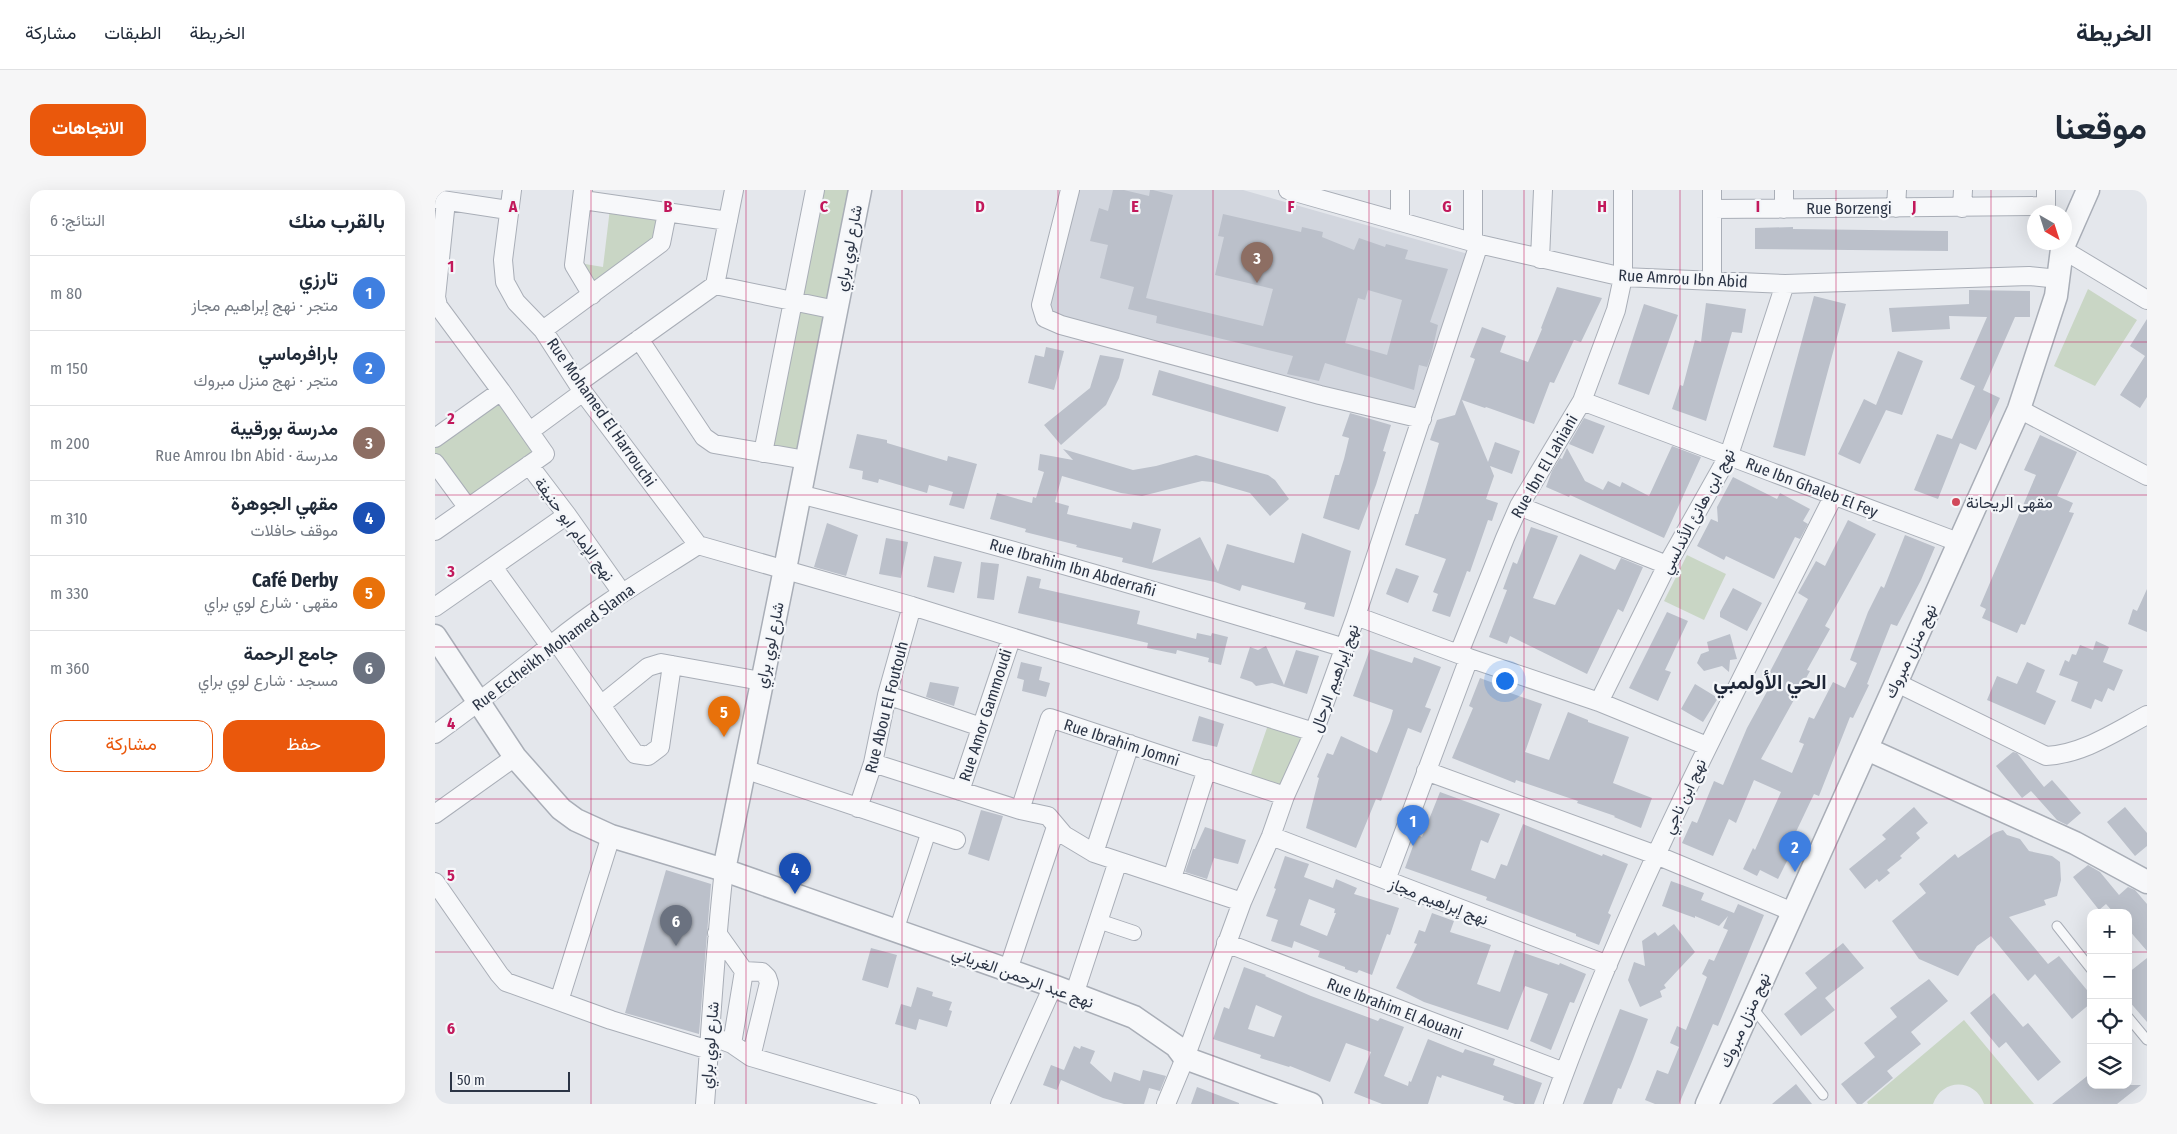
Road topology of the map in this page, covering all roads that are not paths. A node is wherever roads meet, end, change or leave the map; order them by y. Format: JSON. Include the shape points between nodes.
{"nodes":[{"id":1,"x":512,"y":190,"type":"edge"},
{"id":2,"x":734,"y":190,"type":"edge"},
{"id":3,"x":815,"y":190,"type":"edge"},
{"id":4,"x":860,"y":190,"type":"edge"},
{"id":5,"x":1070,"y":190,"type":"edge"},
{"id":6,"x":1288,"y":190,"type":"edge"},
{"id":7,"x":1400,"y":190,"type":"edge"},
{"id":8,"x":1473,"y":190,"type":"edge"},
{"id":9,"x":1543,"y":190,"type":"edge"},
{"id":10,"x":1623,"y":190,"type":"edge"},
{"id":11,"x":1712,"y":190,"type":"edge"},
{"id":12,"x":1784,"y":190,"type":"edge"},
{"id":13,"x":1897,"y":190,"type":"edge"},
{"id":14,"x":2088,"y":190,"type":"edge"},
{"id":15,"x":583,"y":195,"type":"edge"},
{"id":16,"x":1327,"y":195,"type":"edge"},
{"id":17,"x":2046,"y":198,"type":"edge"},
{"id":18,"x":1962,"y":199,"type":"edge"},
{"id":19,"x":441,"y":200,"type":"edge"},
{"id":20,"x":1896,"y":208,"type":"junction"},
{"id":21,"x":1712,"y":209,"type":"junction"},
{"id":22,"x":1784,"y":209,"type":"junction"},
{"id":23,"x":508,"y":210,"type":"junction"},
{"id":24,"x":667,"y":213,"type":"junction"},
{"id":25,"x":728,"y":221,"type":"junction"},
{"id":26,"x":1400,"y":222,"type":"junction"},
{"id":27,"x":2072,"y":228,"type":"edge"},
{"id":28,"x":1476,"y":243,"type":"junction"},
{"id":29,"x":2063,"y":250,"type":"edge"},
{"id":30,"x":2065,"y":250,"type":"edge"},
{"id":31,"x":1540,"y":259,"type":"junction"},
{"id":32,"x":1623,"y":277,"type":"junction"},
{"id":33,"x":2059,"y":279,"type":"junction"},
{"id":34,"x":1712,"y":280,"type":"junction"},
{"id":35,"x":1785,"y":284,"type":"junction"},
{"id":36,"x":715,"y":285,"type":"junction"},
{"id":37,"x":592,"y":295,"type":"junction"},
{"id":38,"x":2147,"y":300,"type":"edge"},
{"id":39,"x":793,"y":302,"type":"junction"},
{"id":40,"x":836,"y":310,"type":"junction"},
{"id":41,"x":440,"y":314,"type":"edge"},
{"id":42,"x":543,"y":330,"type":"junction"},
{"id":43,"x":639,"y":339,"type":"junction"},
{"id":44,"x":581,"y":387,"type":"junction"},
{"id":45,"x":501,"y":391,"type":"junction"},
{"id":46,"x":1582,"y":401,"type":"junction"},
{"id":47,"x":2019,"y":409,"type":"junction"},
{"id":48,"x":1422,"y":419,"type":"junction"},
{"id":49,"x":529,"y":432,"type":"junction"},
{"id":50,"x":435,"y":438,"type":"edge"},
{"id":51,"x":763,"y":453,"type":"junction"},
{"id":52,"x":1729,"y":456,"type":"junction"},
{"id":53,"x":806,"y":460,"type":"junction"},
{"id":54,"x":435,"y":463,"type":"edge"},
{"id":55,"x":529,"y":465,"type":"junction"},
{"id":56,"x":2147,"y":476,"type":"edge"},
{"id":57,"x":799,"y":494,"type":"junction"},
{"id":58,"x":1833,"y":497,"type":"junction"},
{"id":59,"x":1519,"y":506,"type":"junction"},
{"id":60,"x":467,"y":508,"type":"junction"},
{"id":61,"x":567,"y":515,"type":"junction"},
{"id":62,"x":435,"y":531,"type":"edge"},
{"id":63,"x":1958,"y":542,"type":"junction"},
{"id":64,"x":698,"y":545,"type":"junction"},
{"id":65,"x":1667,"y":565,"type":"junction"},
{"id":66,"x":493,"y":567,"type":"junction"},
{"id":67,"x":785,"y":569,"type":"junction"},
{"id":68,"x":622,"y":594,"type":"junction"},
{"id":69,"x":435,"y":606,"type":"edge"},
{"id":70,"x":912,"y":606,"type":"junction"},
{"id":71,"x":1356,"y":616,"type":"junction"},
{"id":72,"x":435,"y":636,"type":"edge"},
{"id":73,"x":1011,"y":639,"type":"junction"},
{"id":74,"x":553,"y":643,"type":"junction"},
{"id":75,"x":1345,"y":648,"type":"junction"},
{"id":76,"x":1464,"y":656,"type":"junction"},
{"id":77,"x":672,"y":665,"type":"junction"},
{"id":78,"x":761,"y":681,"type":"junction"},
{"id":79,"x":1895,"y":682,"type":"junction"},
{"id":80,"x":887,"y":695,"type":"junction"},
{"id":81,"x":480,"y":702,"type":"junction"},
{"id":82,"x":1599,"y":702,"type":"junction"},
{"id":83,"x":601,"y":705,"type":"junction"},
{"id":84,"x":2147,"y":715,"type":"edge"},
{"id":85,"x":981,"y":727,"type":"junction"},
{"id":86,"x":1314,"y":732,"type":"junction"},
{"id":87,"x":435,"y":734,"type":"edge"},
{"id":88,"x":1130,"y":744,"type":"junction"},
{"id":89,"x":1707,"y":746,"type":"junction"},
{"id":90,"x":1867,"y":749,"type":"junction"},
{"id":91,"x":515,"y":757,"type":"junction"},
{"id":92,"x":873,"y":763,"type":"junction"},
{"id":93,"x":744,"y":769,"type":"junction"},
{"id":94,"x":1207,"y":769,"type":"junction"},
{"id":95,"x":1426,"y":771,"type":"junction"},
{"id":96,"x":960,"y":791,"type":"junction"},
{"id":97,"x":1285,"y":796,"type":"junction"},
{"id":98,"x":858,"y":808,"type":"junction"},
{"id":99,"x":1020,"y":810,"type":"junction"},
{"id":100,"x":435,"y":814,"type":"edge"},
{"id":101,"x":1056,"y":827,"type":"junction"},
{"id":102,"x":929,"y":831,"type":"junction"},
{"id":103,"x":611,"y":836,"type":"junction"},
{"id":104,"x":1271,"y":836,"type":"junction"},
{"id":105,"x":956,"y":840,"type":"dead end"},
{"id":106,"x":1094,"y":853,"type":"junction"},
{"id":107,"x":1656,"y":856,"type":"junction"},
{"id":108,"x":1118,"y":861,"type":"junction"},
{"id":109,"x":724,"y":870,"type":"junction"},
{"id":110,"x":1172,"y":878,"type":"junction"},
{"id":111,"x":1386,"y":880,"type":"junction"},
{"id":112,"x":435,"y":882,"type":"edge"},
{"id":113,"x":2147,"y":882,"type":"edge"},
{"id":114,"x":1242,"y":902,"type":"junction"},
{"id":115,"x":1793,"y":912,"type":"junction"},
{"id":116,"x":1098,"y":921,"type":"junction"},
{"id":117,"x":2057,"y":926,"type":"dead end"},
{"id":118,"x":896,"y":931,"type":"junction"},
{"id":119,"x":1134,"y":933,"type":"dead end"},
{"id":120,"x":717,"y":934,"type":"junction"},
{"id":121,"x":1226,"y":943,"type":"junction"},
{"id":122,"x":2087,"y":964,"type":"edge"},
{"id":123,"x":1608,"y":965,"type":"junction"},
{"id":124,"x":1008,"y":970,"type":"junction"},
{"id":125,"x":744,"y":971,"type":"junction"},
{"id":126,"x":1053,"y":986,"type":"junction"},
{"id":127,"x":1074,"y":995,"type":"junction"},
{"id":128,"x":559,"y":1001,"type":"junction"},
{"id":129,"x":1750,"y":1005,"type":"junction"},
{"id":130,"x":2132,"y":1021,"type":"edge"},
{"id":131,"x":2147,"y":1040,"type":"edge"},
{"id":132,"x":710,"y":1043,"type":"junction"},
{"id":133,"x":732,"y":1044,"type":"junction"},
{"id":134,"x":751,"y":1058,"type":"junction"},
{"id":135,"x":1185,"y":1058,"type":"junction"},
{"id":136,"x":1564,"y":1072,"type":"junction"},
{"id":137,"x":1823,"y":1095,"type":"dead end"},
{"id":138,"x":705,"y":1104,"type":"edge"},
{"id":139,"x":910,"y":1104,"type":"edge"},
{"id":140,"x":1000,"y":1104,"type":"edge"},
{"id":141,"x":1166,"y":1104,"type":"edge"},
{"id":142,"x":1311,"y":1104,"type":"edge"},
{"id":143,"x":1553,"y":1104,"type":"edge"},
{"id":144,"x":1707,"y":1104,"type":"edge"}],
"edges":[{"from":1,"to":23,"type":"street","name":"Rue Mohamed El Harrouchi"},
{"from":2,"to":25,"type":"street"},
{"from":3,"to":39,"type":"street"},
{"from":4,"to":40,"type":"street","name":"شارع لوي براي"},
{"from":5,"to":48,"type":"street","via":[[1041,305],[1045,318],[1320,396]]},
{"from":6,"to":16,"type":"street","name":"Rue Amrou Ibn Abid"},
{"from":7,"to":26,"type":"street"},
{"from":8,"to":28,"type":"street","name":"نهج إبراهيم الرحال"},
{"from":9,"to":31,"type":"street"},
{"from":10,"to":32,"type":"street","name":"Rue Ibn El Lahiani"},
{"from":11,"to":21,"type":"street"},
{"from":12,"to":22,"type":"street"},
{"from":13,"to":20,"type":"street"},
{"from":14,"to":27,"type":"street","name":"نهج منزل مبروك"},
{"from":15,"to":24,"type":"street"},
{"from":15,"to":37,"type":"street","via":[[574,266]]},
{"from":16,"to":26,"type":"street","name":"Rue Amrou Ibn Abid"},
{"from":17,"to":18,"type":"street","name":"Rue Borzengi"},
{"from":18,"to":20,"type":"street","name":"Rue Borzengi"},
{"from":19,"to":23,"type":"street"},
{"from":19,"to":41,"type":"street","via":[[436,297]]},
{"from":20,"to":22,"type":"street","name":"Rue Borzengi"},
{"from":21,"to":22,"type":"street","name":"Rue Borzengi"},
{"from":21,"to":34,"type":"street"},
{"from":23,"to":42,"type":"street","name":"Rue Mohamed El Harrouchi","via":[[503,260],[505,282],[516,302]]},
{"from":24,"to":25,"type":"street"},
{"from":24,"to":37,"type":"street","via":[[661,243]]},
{"from":25,"to":36,"type":"street"},
{"from":26,"to":28,"type":"street","name":"Rue Amrou Ibn Abid"},
{"from":28,"to":31,"type":"street","name":"Rue Amrou Ibn Abid"},
{"from":28,"to":48,"type":"street","name":"نهج إبراهيم الرحال"},
{"from":29,"to":33,"type":"street","name":"نهج منزل مبروك"},
{"from":30,"to":38,"type":"street"},
{"from":31,"to":32,"type":"street","name":"Rue Amrou Ibn Abid"},
{"from":32,"to":34,"type":"street","name":"Rue Amrou Ibn Abid"},
{"from":32,"to":46,"type":"street","name":"Rue Ibn El Lahiani","via":[[1616,310]]},
{"from":33,"to":35,"type":"street","name":"Rue Amrou Ibn Abid","via":[[2029,276]]},
{"from":33,"to":47,"type":"street","name":"نهج منزل مبروك"},
{"from":34,"to":35,"type":"street","name":"Rue Amrou Ibn Abid"},
{"from":35,"to":52,"type":"street","name":"نهج ابن هانئ الأندلسي"},
{"from":36,"to":39,"type":"street"},
{"from":36,"to":43,"type":"street"},
{"from":37,"to":42,"type":"street"},
{"from":39,"to":40,"type":"street"},
{"from":39,"to":51,"type":"street"},
{"from":40,"to":53,"type":"street","name":"شارع لوي براي"},
{"from":41,"to":45,"type":"street"},
{"from":42,"to":44,"type":"street","name":"Rue Mohamed El Harrouchi"},
{"from":43,"to":44,"type":"street"},
{"from":43,"to":51,"type":"street","via":[[704,437],[714,444]]},
{"from":44,"to":49,"type":"street"},
{"from":44,"to":64,"type":"street","name":"Rue Mohamed El Harrouchi"},
{"from":45,"to":49,"type":"street"},
{"from":45,"to":50,"type":"street"},
{"from":46,"to":52,"type":"street","name":"Rue Ibn Ghaleb El Fey"},
{"from":46,"to":59,"type":"street","name":"Rue Ibn El Lahiani"},
{"from":47,"to":56,"type":"street"},
{"from":47,"to":63,"type":"street","name":"نهج منزل مبروك"},
{"from":48,"to":71,"type":"street","name":"نهج إبراهيم الرحال"},
{"from":49,"to":55,"type":"street","via":[[545,454]]},
{"from":51,"to":53,"type":"street"},
{"from":52,"to":58,"type":"street","name":"Rue Ibn Ghaleb El Fey"},
{"from":52,"to":65,"type":"street","name":"نهج ابن هانئ الأندلسي"},
{"from":53,"to":57,"type":"street","name":"شارع لوي براي"},
{"from":54,"to":60,"type":"street"},
{"from":55,"to":60,"type":"street"},
{"from":55,"to":61,"type":"street","name":"نهج الإمام ابو حنيفة"},
{"from":57,"to":67,"type":"street","name":"شارع لوي براي"},
{"from":57,"to":75,"type":"street","name":"Rue Ibrahim Ibn Abderrafii","via":[[1061,563]]},
{"from":58,"to":63,"type":"street","name":"Rue Ibn Ghaleb El Fey"},
{"from":58,"to":89,"type":"street","name":"نهج ابن ناجي"},
{"from":59,"to":65,"type":"street"},
{"from":59,"to":76,"type":"street","name":"Rue Ibn El Lahiani"},
{"from":60,"to":62,"type":"street"},
{"from":61,"to":66,"type":"street"},
{"from":61,"to":68,"type":"street","name":"نهج الإمام ابو حنيفة"},
{"from":63,"to":79,"type":"street","name":"نهج منزل مبروك"},
{"from":64,"to":67,"type":"street"},
{"from":64,"to":68,"type":"street","name":"Rue Eccheikh Mohamed Slama"},
{"from":65,"to":82,"type":"street","name":"نهج ابن هانئ الأندلسي"},
{"from":66,"to":69,"type":"street"},
{"from":66,"to":74,"type":"street"},
{"from":67,"to":70,"type":"street"},
{"from":67,"to":78,"type":"street","name":"شارع لوي براي"},
{"from":68,"to":74,"type":"street","name":"Rue Eccheikh Mohamed Slama"},
{"from":70,"to":73,"type":"street"},
{"from":70,"to":80,"type":"street","name":"Rue Abou El Foutouh"},
{"from":71,"to":75,"type":"street","name":"نهج إبراهيم الرحال"},
{"from":71,"to":76,"type":"street"},
{"from":72,"to":81,"type":"street","name":"نهج عبد الرحمن الغرياني"},
{"from":73,"to":85,"type":"street","name":"Rue Amor Gammoudi"},
{"from":73,"to":86,"type":"street"},
{"from":74,"to":81,"type":"street","name":"Rue Eccheikh Mohamed Slama"},
{"from":74,"to":83,"type":"street"},
{"from":75,"to":86,"type":"street","name":"نهج إبراهيم الرحال"},
{"from":76,"to":82,"type":"street"},
{"from":76,"to":95,"type":"street","name":"Rue Ibn El Lahiani"},
{"from":77,"to":78,"type":"street"},
{"from":77,"to":83,"type":"street","via":[[661,662],[648,667]]},
{"from":77,"to":83,"type":"street","via":[[660,747],[655,753],[648,756],[635,754]]},
{"from":78,"to":93,"type":"street","name":"شارع لوي براي"},
{"from":79,"to":84,"type":"street","via":[[2046,756],[2085,748]]},
{"from":79,"to":90,"type":"street","name":"نهج منزل مبروك"},
{"from":80,"to":85,"type":"street"},
{"from":80,"to":92,"type":"street","name":"Rue Abou El Foutouh"},
{"from":81,"to":87,"type":"street","name":"Rue Eccheikh Mohamed Slama"},
{"from":81,"to":91,"type":"street","name":"نهج عبد الرحمن الغرياني"},
{"from":82,"to":89,"type":"street"},
{"from":85,"to":96,"type":"street","name":"Rue Amor Gammoudi"},
{"from":86,"to":97,"type":"street","name":"نهج إبراهيم الرحال"},
{"from":88,"to":94,"type":"street","name":"Rue Ibrahim Jomni"},
{"from":88,"to":99,"type":"street","name":"Rue Ibrahim Jomni","via":[[1051,718]]},
{"from":88,"to":106,"type":"street"},
{"from":89,"to":107,"type":"street","name":"نهج ابن ناجي"},
{"from":90,"to":113,"type":"street","via":[[2075,843]]},
{"from":90,"to":115,"type":"street","name":"نهج منزل مبروك"},
{"from":91,"to":100,"type":"street"},
{"from":91,"to":103,"type":"street","name":"نهج عبد الرحمن الغرياني","via":[[561,809],[576,820]]},
{"from":92,"to":96,"type":"street"},
{"from":92,"to":98,"type":"street","name":"Rue Abou El Foutouh"},
{"from":93,"to":98,"type":"street"},
{"from":93,"to":109,"type":"street","name":"شارع لوي براي"},
{"from":94,"to":97,"type":"street","name":"Rue Ibrahim Jomni"},
{"from":94,"to":110,"type":"street"},
{"from":95,"to":107,"type":"street"},
{"from":95,"to":111,"type":"street","name":"Rue Ibn El Lahiani"},
{"from":96,"to":99,"type":"street"},
{"from":97,"to":104,"type":"street","name":"نهج إبراهيم الرحال"},
{"from":98,"to":102,"type":"street"},
{"from":99,"to":101,"type":"street","via":[[1047,816]]},
{"from":101,"to":106,"type":"street","via":[[1064,836]]},
{"from":101,"to":124,"type":"street"},
{"from":102,"to":105,"type":"street"},
{"from":102,"to":118,"type":"street"},
{"from":103,"to":109,"type":"street","name":"نهج عبد الرحمن الغرياني"},
{"from":103,"to":128,"type":"street"},
{"from":104,"to":111,"type":"street","name":"نهج إبراهيم مجاز"},
{"from":104,"to":114,"type":"street","name":"نهج إبراهيم الرحال"},
{"from":106,"to":108,"type":"street"},
{"from":107,"to":115,"type":"street"},
{"from":107,"to":123,"type":"street","name":"نهج ابن ناجي"},
{"from":108,"to":110,"type":"street"},
{"from":108,"to":116,"type":"street"},
{"from":109,"to":118,"type":"street","name":"نهج عبد الرحمن الغرياني"},
{"from":109,"to":120,"type":"street","name":"شارع لوي براي"},
{"from":110,"to":114,"type":"street"},
{"from":111,"to":123,"type":"street","name":"نهج إبراهيم مجاز"},
{"from":112,"to":128,"type":"street","via":[[506,982]]},
{"from":114,"to":121,"type":"street","name":"نهج إبراهيم الرحال"},
{"from":115,"to":129,"type":"street","name":"نهج منزل مبروك"},
{"from":116,"to":119,"type":"street"},
{"from":116,"to":127,"type":"street"},
{"from":117,"to":122,"type":"lane"},
{"from":118,"to":124,"type":"street","name":"نهج عبد الرحمن الغرياني"},
{"from":120,"to":125,"type":"street"},
{"from":120,"to":132,"type":"street","name":"شارع لوي براي"},
{"from":121,"to":135,"type":"street","name":"نهج إبراهيم الرحال"},
{"from":121,"to":136,"type":"street","name":"Rue Ibrahim El Aouani"},
{"from":123,"to":136,"type":"street","name":"نهج ابن ناجي"},
{"from":124,"to":126,"type":"street","name":"نهج عبد الرحمن الغرياني"},
{"from":125,"to":133,"type":"street"},
{"from":125,"to":134,"type":"street","via":[[761,972],[769,983]]},
{"from":126,"to":127,"type":"street","name":"نهج عبد الرحمن الغرياني"},
{"from":126,"to":140,"type":"street"},
{"from":127,"to":135,"type":"street","name":"نهج عبد الرحمن الغرياني","via":[[1134,1017],[1176,1046]]},
{"from":128,"to":132,"type":"street","via":[[611,1020]]},
{"from":129,"to":137,"type":"lane"},
{"from":129,"to":144,"type":"street","name":"نهج منزل مبروك"},
{"from":130,"to":131,"type":"lane"},
{"from":132,"to":133,"type":"street"},
{"from":132,"to":138,"type":"street","name":"شارع لوي براي"},
{"from":133,"to":134,"type":"street"},
{"from":134,"to":139,"type":"street"},
{"from":135,"to":141,"type":"street","name":"نهج إبراهيم الرحال"},
{"from":135,"to":142,"type":"street","name":"نهج عبد الرحمن الغرياني"},
{"from":136,"to":143,"type":"street","name":"نهج ابن ناجي"}]}
